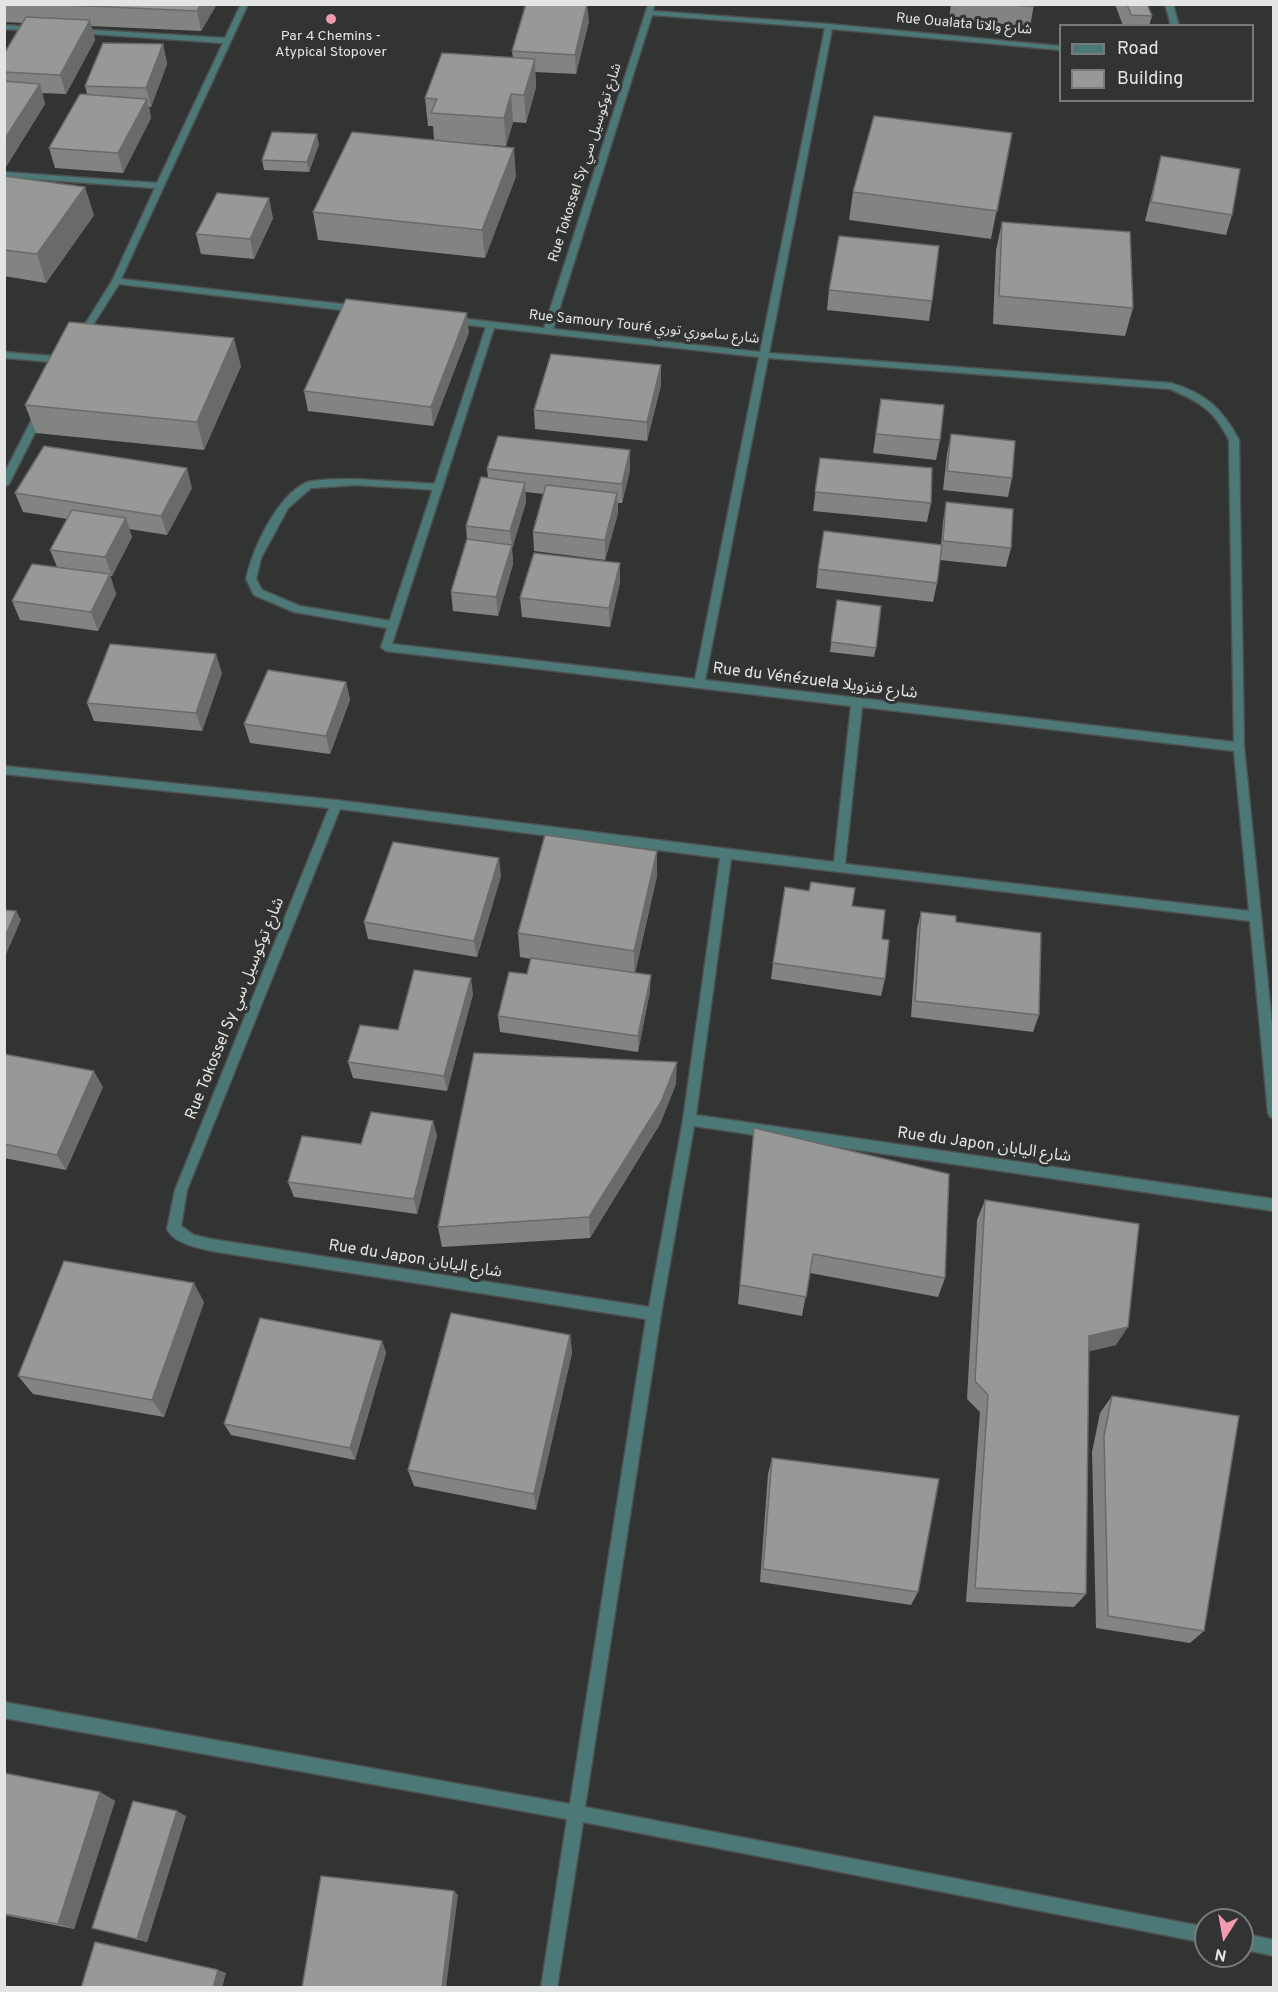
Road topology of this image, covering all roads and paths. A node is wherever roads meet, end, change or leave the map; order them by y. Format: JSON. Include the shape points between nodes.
{"nodes":[{"id":1,"x":245,"y":4,"type":"edge"},
{"id":2,"x":1169,"y":4,"type":"edge"},
{"id":3,"x":651,"y":9,"type":"edge"},
{"id":4,"x":1174,"y":24,"type":"edge"},
{"id":5,"x":829,"y":26,"type":"junction"},
{"id":6,"x":4,"y":27,"type":"edge"},
{"id":7,"x":40,"y":29,"type":"edge"},
{"id":8,"x":63,"y":30,"type":"edge"},
{"id":9,"x":228,"y":41,"type":"junction"},
{"id":10,"x":1059,"y":48,"type":"edge"},
{"id":11,"x":4,"y":174,"type":"edge"},
{"id":12,"x":161,"y":186,"type":"junction"},
{"id":13,"x":116,"y":281,"type":"junction"},
{"id":14,"x":374,"y":311,"type":"edge"},
{"id":15,"x":444,"y":319,"type":"edge"},
{"id":16,"x":491,"y":324,"type":"junction"},
{"id":17,"x":548,"y":332,"type":"junction"},
{"id":18,"x":4,"y":355,"type":"edge"},
{"id":19,"x":763,"y":355,"type":"junction"},
{"id":20,"x":66,"y":360,"type":"junction"},
{"id":21,"x":61,"y":370,"type":"edge"},
{"id":22,"x":46,"y":401,"type":"edge"},
{"id":23,"x":4,"y":484,"type":"edge"},
{"id":24,"x":438,"y":488,"type":"junction"},
{"id":25,"x":393,"y":625,"type":"junction"},
{"id":26,"x":699,"y":684,"type":"junction"},
{"id":27,"x":857,"y":702,"type":"junction"},
{"id":28,"x":1239,"y":747,"type":"junction"},
{"id":29,"x":4,"y":770,"type":"edge"},
{"id":30,"x":336,"y":804,"type":"junction"},
{"id":31,"x":726,"y":854,"type":"junction"},
{"id":32,"x":839,"y":868,"type":"junction"},
{"id":33,"x":1256,"y":917,"type":"junction"},
{"id":34,"x":1274,"y":1113,"type":"edge"},
{"id":35,"x":689,"y":1120,"type":"junction"},
{"id":36,"x":1274,"y":1205,"type":"edge"},
{"id":37,"x":174,"y":1229,"type":"joint"},
{"id":38,"x":654,"y":1314,"type":"junction"},
{"id":39,"x":4,"y":1710,"type":"edge"},
{"id":40,"x":577,"y":1813,"type":"junction"},
{"id":41,"x":1194,"y":1933,"type":"edge"},
{"id":42,"x":1254,"y":1944,"type":"edge"},
{"id":43,"x":1274,"y":1948,"type":"edge"},
{"id":44,"x":549,"y":1988,"type":"edge"}],
"edges":[{"from":1,"to":9,"type":"street"},
{"from":2,"to":4,"type":"street"},
{"from":3,"to":5,"type":"street","name":"Rue Oualata شارع والاتا"},
{"from":3,"to":17,"type":"street","name":"Rue Tokossel Sy شارع توكوسيل سي"},
{"from":5,"to":10,"type":"street","name":"Rue Oualata شارع والاتا"},
{"from":5,"to":19,"type":"street"},
{"from":6,"to":7,"type":"street"},
{"from":8,"to":9,"type":"street"},
{"from":9,"to":12,"type":"street"},
{"from":11,"to":12,"type":"street"},
{"from":12,"to":13,"type":"street"},
{"from":13,"to":14,"type":"street"},
{"from":13,"to":20,"type":"street"},
{"from":15,"to":16,"type":"street","name":"Rue Samoury Touré شارع ساموري توري"},
{"from":16,"to":17,"type":"street","name":"Rue Samoury Touré شارع ساموري توري"},
{"from":16,"to":24,"type":"street"},
{"from":17,"to":19,"type":"street","name":"Rue Samoury Touré شارع ساموري توري"},
{"from":18,"to":20,"type":"street"},
{"from":19,"to":26,"type":"street"},
{"from":19,"to":28,"type":"street","name":"Rue Samoury Touré شارع ساموري توري","via":[[1171,386],[1209,402],[1234,440]]},
{"from":20,"to":21,"type":"street"},
{"from":22,"to":23,"type":"street"},
{"from":24,"to":25,"type":"street"},
{"from":24,"to":25,"type":"street","via":[[356,482],[309,485],[284,506],[256,558],[251,579],[258,592],[298,609]]},
{"from":25,"to":26,"type":"street","name":"Rue du Vénézuela شارع فنزويلا","via":[[386,647]]},
{"from":26,"to":27,"type":"street","name":"Rue du Vénézuela شارع فنزويلا"},
{"from":27,"to":28,"type":"street","name":"Rue du Vénézuela شارع فنزويلا"},
{"from":27,"to":32,"type":"street"},
{"from":28,"to":33,"type":"street","name":"Rue Samoury Touré شارع ساموري توري"},
{"from":29,"to":30,"type":"street"},
{"from":30,"to":31,"type":"street"},
{"from":30,"to":37,"type":"street","name":"Rue Tokossel Sy شارع توكوسيل سي","via":[[181,1190]]},
{"from":31,"to":32,"type":"street"},
{"from":31,"to":35,"type":"street"},
{"from":32,"to":33,"type":"street"},
{"from":33,"to":34,"type":"street","name":"Rue Samoury Touré شارع ساموري توري"},
{"from":35,"to":36,"type":"street","name":"Rue du Japon شارع اليابان"},
{"from":35,"to":38,"type":"street"},
{"from":37,"to":38,"type":"street","name":"Rue du Japon شارع اليابان","via":[[191,1240],[211,1245]]},
{"from":38,"to":40,"type":"street"},
{"from":39,"to":40,"type":"street"},
{"from":40,"to":41,"type":"street"},
{"from":40,"to":44,"type":"street"},
{"from":42,"to":43,"type":"street"}]}
